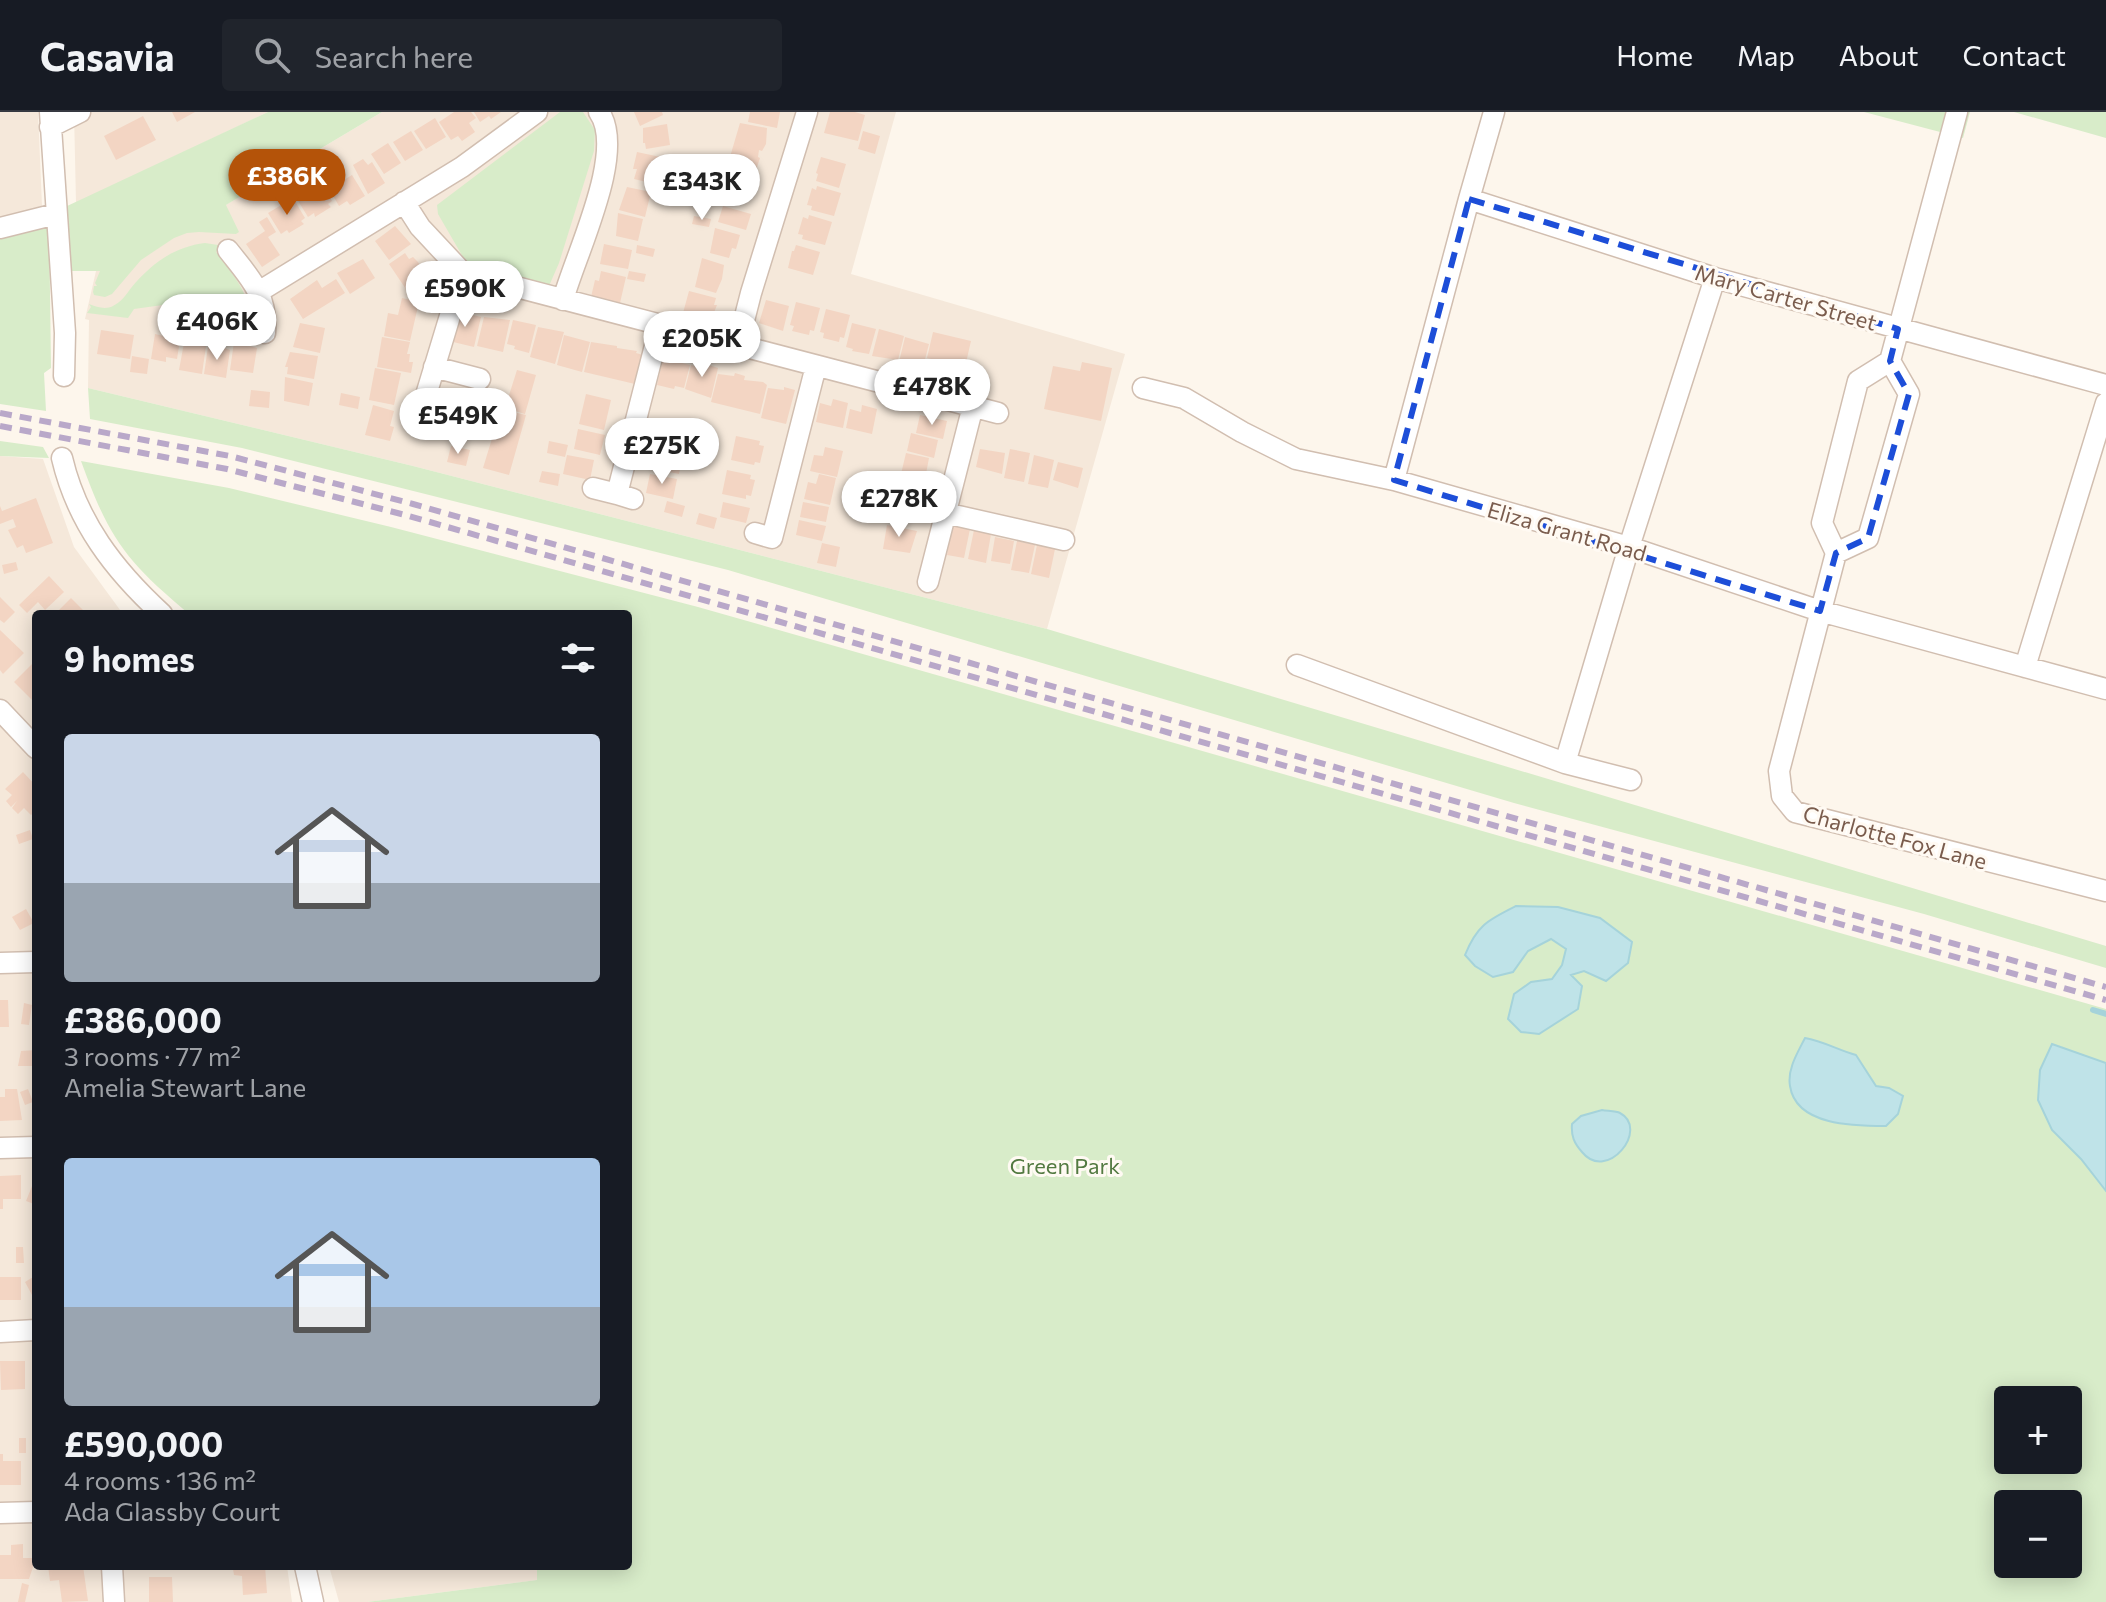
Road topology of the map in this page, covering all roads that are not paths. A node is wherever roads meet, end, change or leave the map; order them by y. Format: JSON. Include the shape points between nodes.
{"nodes":[{"id":1,"x":80,"y":112,"type":"edge"},
{"id":2,"x":537,"y":112,"type":"edge"},
{"id":3,"x":599,"y":112,"type":"edge"},
{"id":4,"x":807,"y":112,"type":"edge"},
{"id":5,"x":1494,"y":112,"type":"edge"},
{"id":6,"x":1957,"y":112,"type":"edge"},
{"id":7,"x":50,"y":120,"type":"edge"},
{"id":8,"x":1469,"y":199,"type":"junction"},
{"id":9,"x":404,"y":202,"type":"junction"},
{"id":10,"x":56,"y":221,"type":"junction"},
{"id":11,"x":0,"y":228,"type":"edge"},
{"id":12,"x":228,"y":250,"type":"dead end"},
{"id":13,"x":463,"y":273,"type":"junction"},
{"id":14,"x":1715,"y":278,"type":"junction"},
{"id":15,"x":260,"y":291,"type":"junction"},
{"id":16,"x":563,"y":300,"type":"junction"},
{"id":17,"x":660,"y":326,"type":"junction"},
{"id":18,"x":1898,"y":329,"type":"junction"},
{"id":19,"x":249,"y":331,"type":"dead end"},
{"id":20,"x":738,"y":344,"type":"junction"},
{"id":21,"x":1890,"y":361,"type":"junction"},
{"id":22,"x":816,"y":366,"type":"junction"},
{"id":23,"x":434,"y":367,"type":"junction"},
{"id":24,"x":64,"y":376,"type":"dead end"},
{"id":25,"x":480,"y":379,"type":"dead end"},
{"id":26,"x":2106,"y":385,"type":"edge"},
{"id":27,"x":1143,"y":388,"type":"dead end"},
{"id":28,"x":2106,"y":403,"type":"edge"},
{"id":29,"x":973,"y":406,"type":"junction"},
{"id":30,"x":998,"y":413,"type":"dead end"},
{"id":31,"x":419,"y":418,"type":"dead end"},
{"id":32,"x":62,"y":458,"type":"dead end"},
{"id":33,"x":1394,"y":480,"type":"junction"},
{"id":34,"x":593,"y":488,"type":"dead end"},
{"id":35,"x":945,"y":513,"type":"junction"},
{"id":36,"x":773,"y":538,"type":"dead end"},
{"id":37,"x":1064,"y":540,"type":"dead end"},
{"id":38,"x":1629,"y":547,"type":"junction"},
{"id":39,"x":1836,"y":553,"type":"junction"},
{"id":40,"x":928,"y":582,"type":"dead end"},
{"id":41,"x":158,"y":610,"type":"edge"},
{"id":42,"x":1820,"y":611,"type":"junction"},
{"id":43,"x":1297,"y":665,"type":"dead end"},
{"id":44,"x":2025,"y":667,"type":"junction"},
{"id":45,"x":2106,"y":689,"type":"edge"},
{"id":46,"x":0,"y":710,"type":"edge"},
{"id":47,"x":32,"y":744,"type":"edge"},
{"id":48,"x":1565,"y":763,"type":"junction"},
{"id":49,"x":1631,"y":780,"type":"dead end"},
{"id":50,"x":2106,"y":891,"type":"edge"},
{"id":51,"x":32,"y":962,"type":"edge"},
{"id":52,"x":0,"y":963,"type":"edge"},
{"id":53,"x":32,"y":1147,"type":"edge"},
{"id":54,"x":0,"y":1148,"type":"edge"},
{"id":55,"x":32,"y":1330,"type":"edge"},
{"id":56,"x":0,"y":1332,"type":"edge"},
{"id":57,"x":32,"y":1512,"type":"edge"},
{"id":58,"x":0,"y":1513,"type":"edge"},
{"id":59,"x":112,"y":1570,"type":"edge"},
{"id":60,"x":306,"y":1570,"type":"edge"},
{"id":61,"x":114,"y":1602,"type":"edge"},
{"id":62,"x":313,"y":1602,"type":"edge"}],
"edges":[{"from":1,"to":7,"type":"street"},
{"from":2,"to":9,"type":"street"},
{"from":3,"to":16,"type":"street","via":[[606,122],[608,151],[603,179]]},
{"from":4,"to":20,"type":"street"},
{"from":5,"to":8,"type":"street"},
{"from":6,"to":18,"type":"street"},
{"from":7,"to":10,"type":"street"},
{"from":8,"to":14,"type":"street","name":"Mary Carter Street"},
{"from":8,"to":33,"type":"street"},
{"from":9,"to":13,"type":"street"},
{"from":9,"to":15,"type":"street"},
{"from":10,"to":11,"type":"street"},
{"from":10,"to":24,"type":"street"},
{"from":12,"to":15,"type":"street"},
{"from":13,"to":16,"type":"street"},
{"from":13,"to":23,"type":"street"},
{"from":14,"to":18,"type":"street","name":"Mary Carter Street"},
{"from":14,"to":38,"type":"street"},
{"from":15,"to":19,"type":"street","via":[[265,333]]},
{"from":16,"to":17,"type":"street"},
{"from":17,"to":20,"type":"street"},
{"from":17,"to":34,"type":"street","via":[[625,496]]},
{"from":18,"to":21,"type":"street"},
{"from":18,"to":26,"type":"street","name":"Mary Carter Street"},
{"from":20,"to":22,"type":"street"},
{"from":21,"to":39,"type":"street","via":[[1858,381],[1822,523]]},
{"from":21,"to":39,"type":"street","via":[[1909,394],[1868,538]]},
{"from":22,"to":29,"type":"street"},
{"from":22,"to":36,"type":"street"},
{"from":23,"to":25,"type":"street"},
{"from":23,"to":31,"type":"street"},
{"from":27,"to":33,"type":"street","name":"Eliza Grant Road","via":[[1184,398],[1296,459]]},
{"from":28,"to":44,"type":"street"},
{"from":29,"to":30,"type":"street"},
{"from":29,"to":35,"type":"street"},
{"from":32,"to":41,"type":"street","via":[[80,513],[104,553]]},
{"from":33,"to":38,"type":"street","name":"Eliza Grant Road"},
{"from":35,"to":37,"type":"street"},
{"from":35,"to":40,"type":"street"},
{"from":38,"to":42,"type":"street","name":"Eliza Grant Road"},
{"from":38,"to":48,"type":"street"},
{"from":39,"to":42,"type":"street","name":"Charlotte Fox Lane"},
{"from":42,"to":44,"type":"street","name":"Eliza Grant Road"},
{"from":42,"to":50,"type":"street","name":"Charlotte Fox Lane","via":[[1779,771],[1782,796],[1795,812]]},
{"from":43,"to":48,"type":"street"},
{"from":44,"to":45,"type":"street","name":"Eliza Grant Road"},
{"from":46,"to":47,"type":"street"},
{"from":48,"to":49,"type":"street"},
{"from":51,"to":52,"type":"street"},
{"from":53,"to":54,"type":"street"},
{"from":55,"to":56,"type":"street"},
{"from":57,"to":58,"type":"street"},
{"from":59,"to":61,"type":"street"},
{"from":60,"to":62,"type":"street"}]}
